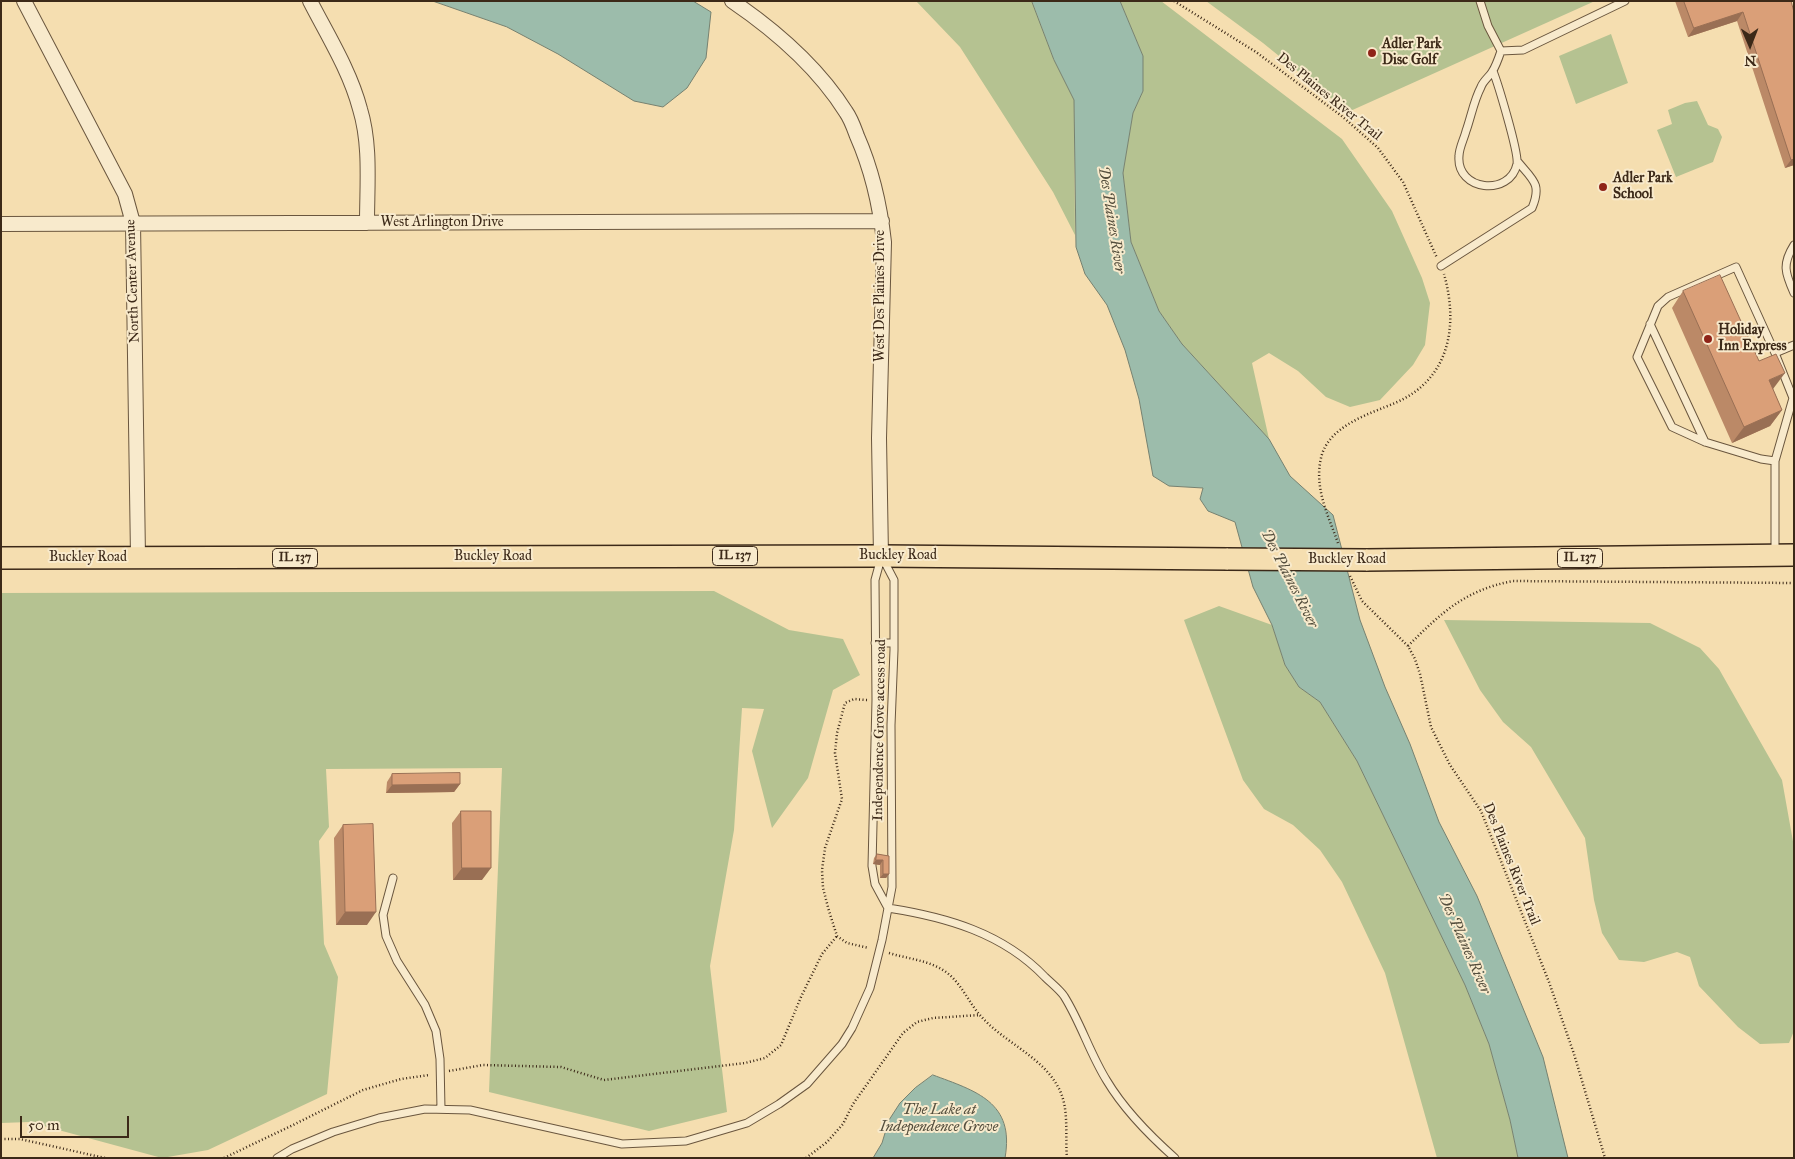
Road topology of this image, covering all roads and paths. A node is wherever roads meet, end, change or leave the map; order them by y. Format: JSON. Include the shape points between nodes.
{"nodes":[{"id":1,"x":24,"y":1,"type":"edge"},
{"id":2,"x":310,"y":1,"type":"edge"},
{"id":3,"x":732,"y":1,"type":"edge"},
{"id":4,"x":1174,"y":1,"type":"edge"},
{"id":5,"x":1480,"y":1,"type":"edge"},
{"id":6,"x":1625,"y":1,"type":"edge"},
{"id":7,"x":1501,"y":51,"type":"junction"},
{"id":8,"x":1493,"y":71,"type":"junction"},
{"id":9,"x":1518,"y":162,"type":"junction"},
{"id":10,"x":882,"y":221,"type":"junction"},
{"id":11,"x":134,"y":223,"type":"junction"},
{"id":12,"x":367,"y":223,"type":"junction"},
{"id":13,"x":1,"y":224,"type":"edge"},
{"id":14,"x":1794,"y":245,"type":"edge"},
{"id":15,"x":1441,"y":266,"type":"junction"},
{"id":16,"x":1794,"y":293,"type":"edge"},
{"id":17,"x":1650,"y":324,"type":"junction"},
{"id":18,"x":1794,"y":345,"type":"edge"},
{"id":19,"x":1775,"y":353,"type":"junction"},
{"id":20,"x":1705,"y":442,"type":"junction"},
{"id":21,"x":1775,"y":461,"type":"junction"},
{"id":22,"x":1324,"y":506,"type":"dead end"},
{"id":23,"x":1784,"y":555,"type":"edge"},
{"id":24,"x":881,"y":556,"type":"junction"},
{"id":25,"x":1,"y":558,"type":"edge"},
{"id":26,"x":138,"y":558,"type":"junction"},
{"id":27,"x":1794,"y":582,"type":"edge"},
{"id":28,"x":1362,"y":600,"type":"dead end"},
{"id":29,"x":875,"y":643,"type":"junction"},
{"id":30,"x":894,"y":643,"type":"junction"},
{"id":31,"x":1408,"y":646,"type":"junction"},
{"id":32,"x":876,"y":700,"type":"junction"},
{"id":33,"x":393,"y":878,"type":"dead end"},
{"id":34,"x":888,"y":908,"type":"junction"},
{"id":35,"x":837,"y":936,"type":"junction"},
{"id":36,"x":880,"y":950,"type":"junction"},
{"id":37,"x":980,"y":1015,"type":"junction"},
{"id":38,"x":440,"y":1073,"type":"junction"},
{"id":39,"x":442,"y":1109,"type":"junction"},
{"id":40,"x":1,"y":1139,"type":"edge"},
{"id":41,"x":105,"y":1158,"type":"edge"},
{"id":42,"x":224,"y":1158,"type":"edge"},
{"id":43,"x":277,"y":1158,"type":"edge"},
{"id":44,"x":806,"y":1158,"type":"edge"},
{"id":45,"x":1066,"y":1158,"type":"edge"},
{"id":46,"x":1175,"y":1158,"type":"edge"},
{"id":47,"x":1605,"y":1158,"type":"edge"}],
"edges":[{"from":1,"to":11,"type":"street","name":"North Center Avenue","via":[[125,194]]},
{"from":2,"to":12,"type":"street","via":[[352,83],[361,110],[366,142]]},
{"from":3,"to":10,"type":"street","name":"West Des Plaines Drive","via":[[793,48],[816,71],[847,112],[869,162]]},
{"from":4,"to":15,"type":"path","name":"Des Plaines River Trail","via":[[1256,52],[1378,148],[1403,182]]},
{"from":5,"to":7,"type":"lane"},
{"from":6,"to":7,"type":"lane","via":[[1523,50]]},
{"from":7,"to":8,"type":"lane"},
{"from":8,"to":9,"type":"lane"},
{"from":8,"to":9,"type":"lane","via":[[1481,86],[1458,155],[1459,167],[1473,184],[1484,187],[1505,182],[1514,174]]},
{"from":9,"to":15,"type":"lane","via":[[1534,181],[1537,195],[1532,208]]},
{"from":10,"to":12,"type":"street","name":"West Arlington Drive"},
{"from":10,"to":24,"type":"street","name":"West Des Plaines Drive"},
{"from":11,"to":12,"type":"street","name":"West Arlington Drive"},
{"from":11,"to":13,"type":"street","name":"West Arlington Drive"},
{"from":11,"to":26,"type":"street","name":"North Center Avenue"},
{"from":14,"to":16,"type":"lane","via":[[1785,267]]},
{"from":15,"to":22,"type":"path","name":"Des Plaines River Trail","via":[[1448,290],[1451,324],[1441,362],[1419,390],[1360,416],[1329,441],[1321,457],[1319,490]]},
{"from":17,"to":19,"type":"lane","via":[[1658,306],[1668,297],[1736,267]]},
{"from":17,"to":20,"type":"lane"},
{"from":17,"to":20,"type":"lane","via":[[1637,357],[1672,427]]},
{"from":18,"to":19,"type":"lane"},
{"from":19,"to":21,"type":"lane","via":[[1793,398]]},
{"from":20,"to":21,"type":"lane"},
{"from":21,"to":23,"type":"lane"},
{"from":23,"to":24,"type":"main road","name":"Buckley Road","number":"IL 137","bridge":true,"via":[[1366,560]]},
{"from":24,"to":26,"type":"main road","name":"Buckley Road","number":"IL 137"},
{"from":24,"to":29,"type":"lane","name":"Independence Grove access road","via":[[875,580]]},
{"from":24,"to":30,"type":"lane","name":"Independence Grove access road","via":[[894,580]]},
{"from":25,"to":26,"type":"main road","name":"Buckley Road","number":"IL 137"},
{"from":27,"to":31,"type":"path","via":[[1513,581],[1486,587],[1465,597],[1440,615]]},
{"from":28,"to":31,"type":"path","name":"Des Plaines River Trail"},
{"from":29,"to":30,"type":"lane"},
{"from":29,"to":32,"type":"lane","name":"Independence Grove access road"},
{"from":30,"to":34,"type":"lane","name":"Independence Grove access road","via":[[892,887]]},
{"from":31,"to":47,"type":"path","name":"Des Plaines River Trail","via":[[1420,674],[1430,727],[1450,765],[1481,811],[1549,982]]},
{"from":32,"to":34,"type":"lane","name":"Independence Grove access road","via":[[872,866],[875,884]]},
{"from":32,"to":35,"type":"path","via":[[845,702],[837,734],[835,753],[842,799],[824,848],[822,870],[825,896]]},
{"from":33,"to":38,"type":"lane","via":[[383,915],[386,936],[436,1031]]},
{"from":34,"to":36,"type":"lane","name":"Independence Grove access road"},
{"from":34,"to":46,"type":"lane","via":[[971,927],[999,940],[1032,963],[1063,994],[1106,1080],[1124,1106],[1144,1130]]},
{"from":35,"to":36,"type":"path","via":[[847,943]]},
{"from":35,"to":38,"type":"path","via":[[822,954],[781,1045],[765,1058],[745,1064],[604,1080],[561,1067],[483,1065]]},
{"from":36,"to":37,"type":"path","via":[[927,962],[945,972],[957,982]]},
{"from":36,"to":39,"type":"lane","name":"Independence Grove access road","via":[[870,988],[842,1044],[807,1084],[747,1123],[686,1141],[622,1144],[470,1110]]},
{"from":37,"to":44,"type":"path","via":[[917,1022],[888,1052],[843,1124]]},
{"from":37,"to":45,"type":"path","via":[[1053,1076],[1064,1101]]},
{"from":38,"to":39,"type":"lane"},
{"from":38,"to":42,"type":"path","via":[[401,1079],[363,1090]]},
{"from":39,"to":43,"type":"lane","name":"Independence Grove access road","via":[[379,1118],[333,1132]]},
{"from":40,"to":41,"type":"path","via":[[20,1139]]}]}
